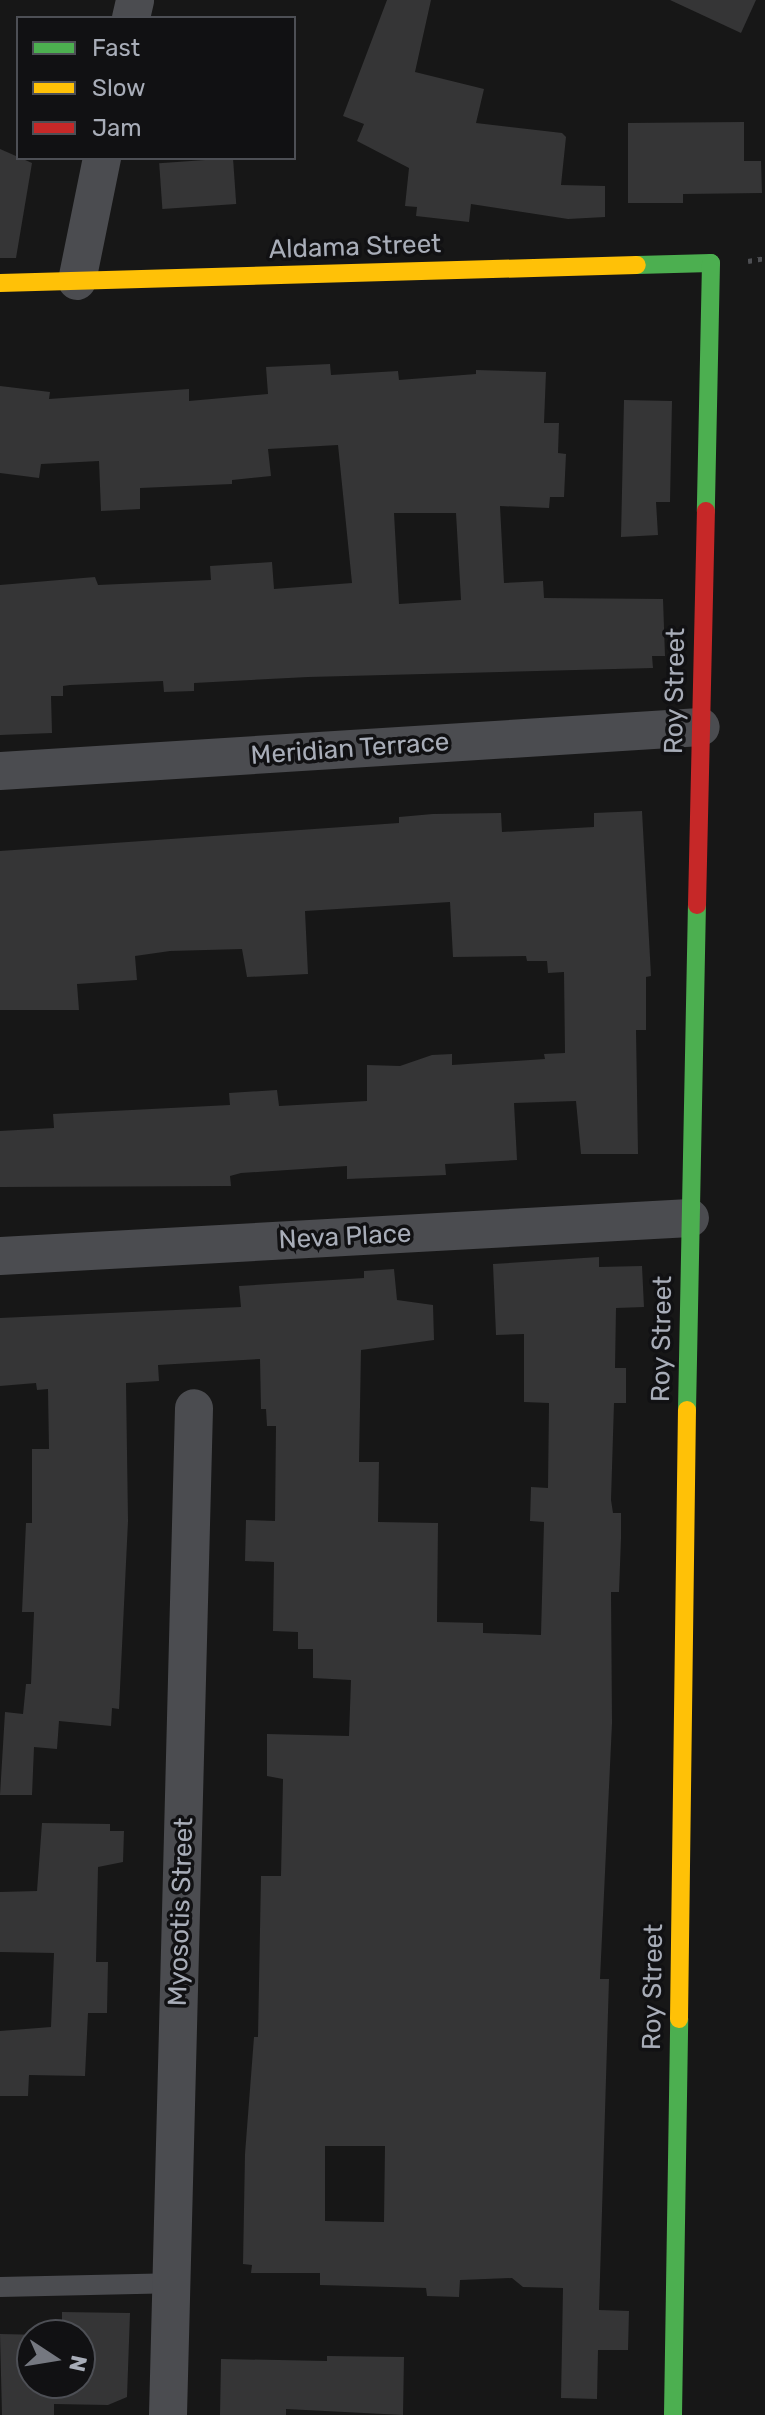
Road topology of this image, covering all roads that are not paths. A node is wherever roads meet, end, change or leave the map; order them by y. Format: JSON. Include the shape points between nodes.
{"nodes":[{"id":1,"x":102,"y":160,"type":"edge"},
{"id":2,"x":711,"y":263,"type":"joint"},
{"id":3,"x":77,"y":281,"type":"junction"},
{"id":4,"x":0,"y":283,"type":"edge"},
{"id":5,"x":701,"y":727,"type":"junction"},
{"id":6,"x":0,"y":771,"type":"edge"},
{"id":7,"x":690,"y":1218,"type":"junction"},
{"id":8,"x":0,"y":1256,"type":"edge"},
{"id":9,"x":194,"y":1408,"type":"dead end"},
{"id":10,"x":170,"y":2283,"type":"junction"},
{"id":11,"x":0,"y":2287,"type":"edge"},
{"id":12,"x":168,"y":2415,"type":"edge"},
{"id":13,"x":673,"y":2415,"type":"edge"}],
"edges":[{"from":1,"to":3,"type":"street"},
{"from":2,"to":3,"type":"street","name":"Aldama Street"},
{"from":2,"to":5,"type":"street","name":"Roy Street"},
{"from":3,"to":4,"type":"street","name":"Aldama Street"},
{"from":5,"to":6,"type":"street","name":"Meridian Terrace"},
{"from":5,"to":7,"type":"street","name":"Roy Street"},
{"from":7,"to":8,"type":"street","name":"Neva Place"},
{"from":7,"to":13,"type":"street","name":"Roy Street"},
{"from":9,"to":10,"type":"street","name":"Myosotis Street"},
{"from":10,"to":11,"type":"lane"},
{"from":10,"to":12,"type":"street","name":"Myosotis Street"}]}
